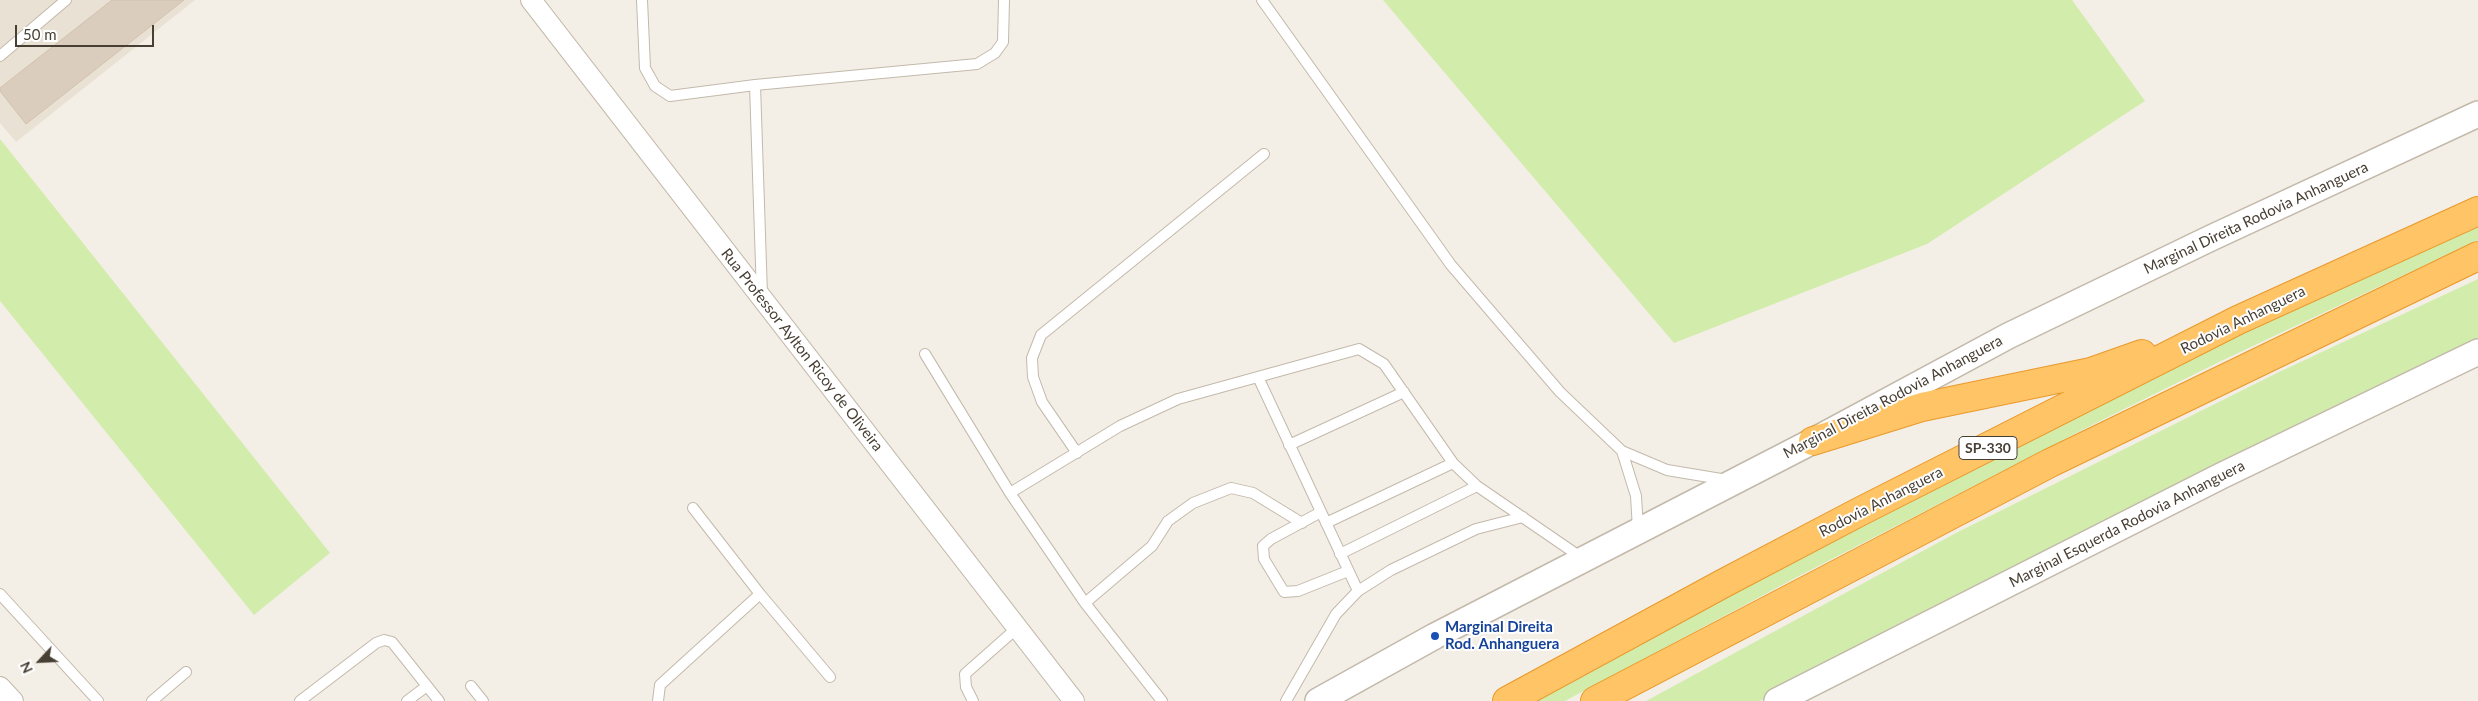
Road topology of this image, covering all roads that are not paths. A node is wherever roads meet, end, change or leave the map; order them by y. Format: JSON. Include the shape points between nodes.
{"nodes":[{"id":1,"x":66,"y":0,"type":"edge"},
{"id":2,"x":530,"y":0,"type":"edge"},
{"id":3,"x":642,"y":0,"type":"edge"},
{"id":4,"x":1004,"y":0,"type":"edge"},
{"id":5,"x":1262,"y":0,"type":"edge"},
{"id":6,"x":0,"y":56,"type":"edge"},
{"id":7,"x":755,"y":85,"type":"junction"},
{"id":8,"x":2478,"y":114,"type":"edge"},
{"id":9,"x":1264,"y":154,"type":"dead end"},
{"id":10,"x":2478,"y":211,"type":"edge"},
{"id":11,"x":2478,"y":256,"type":"edge"},
{"id":12,"x":762,"y":299,"type":"junction"},
{"id":13,"x":2238,"y":320,"type":"junction"},
{"id":14,"x":2478,"y":352,"type":"edge"},
{"id":15,"x":925,"y":354,"type":"dead end"},
{"id":16,"x":1258,"y":377,"type":"junction"},
{"id":17,"x":1404,"y":392,"type":"junction"},
{"id":18,"x":1813,"y":441,"type":"junction"},
{"id":19,"x":1289,"y":445,"type":"junction"},
{"id":20,"x":1622,"y":451,"type":"junction"},
{"id":21,"x":1077,"y":453,"type":"junction"},
{"id":22,"x":1453,"y":463,"type":"junction"},
{"id":23,"x":1733,"y":481,"type":"junction"},
{"id":24,"x":1477,"y":486,"type":"junction"},
{"id":25,"x":1010,"y":493,"type":"junction"},
{"id":26,"x":693,"y":508,"type":"dead end"},
{"id":27,"x":1321,"y":512,"type":"junction"},
{"id":28,"x":1523,"y":517,"type":"junction"},
{"id":29,"x":1302,"y":523,"type":"junction"},
{"id":30,"x":1326,"y":523,"type":"junction"},
{"id":31,"x":1638,"y":529,"type":"junction"},
{"id":32,"x":1340,"y":554,"type":"junction"},
{"id":33,"x":1583,"y":559,"type":"junction"},
{"id":34,"x":1348,"y":571,"type":"junction"},
{"id":35,"x":1358,"y":592,"type":"junction"},
{"id":36,"x":0,"y":594,"type":"edge"},
{"id":37,"x":760,"y":594,"type":"junction"},
{"id":38,"x":1085,"y":603,"type":"junction"},
{"id":39,"x":1017,"y":628,"type":"junction"},
{"id":40,"x":186,"y":672,"type":"dead end"},
{"id":41,"x":830,"y":677,"type":"dead end"},
{"id":42,"x":0,"y":686,"type":"edge"},
{"id":43,"x":427,"y":686,"type":"junction"},
{"id":44,"x":471,"y":686,"type":"dead end"},
{"id":45,"x":13,"y":701,"type":"edge"},
{"id":46,"x":98,"y":701,"type":"edge"},
{"id":47,"x":152,"y":701,"type":"edge"},
{"id":48,"x":300,"y":701,"type":"edge"},
{"id":49,"x":407,"y":701,"type":"edge"},
{"id":50,"x":439,"y":701,"type":"edge"},
{"id":51,"x":483,"y":701,"type":"edge"},
{"id":52,"x":658,"y":701,"type":"edge"},
{"id":53,"x":973,"y":701,"type":"edge"},
{"id":54,"x":1074,"y":701,"type":"edge"},
{"id":55,"x":1162,"y":701,"type":"edge"},
{"id":56,"x":1286,"y":701,"type":"edge"},
{"id":57,"x":1318,"y":701,"type":"edge"},
{"id":58,"x":1507,"y":701,"type":"edge"},
{"id":59,"x":1595,"y":701,"type":"edge"},
{"id":60,"x":1777,"y":701,"type":"edge"}],
"edges":[{"from":1,"to":6,"type":"lane"},
{"from":2,"to":12,"type":"street","name":"Rua Professor Aylton Ricoy de Oliveira"},
{"from":3,"to":7,"type":"lane","via":[[645,68],[655,86],[670,96]]},
{"from":4,"to":7,"type":"lane","via":[[1003,42],[995,53],[977,64]]},
{"from":5,"to":20,"type":"lane","via":[[1451,265],[1560,392]]},
{"from":7,"to":12,"type":"lane"},
{"from":8,"to":18,"type":"street","name":"Marginal Direita Rodovia Anhanguera","via":[[2008,336]]},
{"from":9,"to":21,"type":"lane","via":[[1041,335],[1032,358],[1033,377],[1042,402]]},
{"from":10,"to":13,"type":"highway","name":"Rodovia Anhanguera","number":"SP-330"},
{"from":11,"to":59,"type":"highway","number":"SP-330","via":[[2050,463]]},
{"from":12,"to":39,"type":"street","name":"Rua Professor Aylton Ricoy de Oliveira"},
{"from":13,"to":18,"type":"highway","via":[[2091,372],[1922,407]]},
{"from":13,"to":58,"type":"highway","name":"Rodovia Anhanguera","number":"SP-330","via":[[1852,516]]},
{"from":14,"to":60,"type":"street","name":"Marginal Esquerda Rodovia Anhanguera","via":[[2238,468]]},
{"from":15,"to":25,"type":"lane"},
{"from":16,"to":17,"type":"lane","via":[[1359,348],[1384,364]]},
{"from":16,"to":19,"type":"lane"},
{"from":16,"to":21,"type":"lane","via":[[1178,399],[1120,426]]},
{"from":17,"to":19,"type":"lane"},
{"from":17,"to":22,"type":"lane"},
{"from":18,"to":23,"type":"street","name":"Marginal Direita Rodovia Anhanguera"},
{"from":19,"to":27,"type":"lane"},
{"from":20,"to":23,"type":"lane","via":[[1667,470]]},
{"from":20,"to":31,"type":"lane","via":[[1636,496]]},
{"from":21,"to":25,"type":"lane"},
{"from":22,"to":24,"type":"lane"},
{"from":22,"to":30,"type":"lane"},
{"from":23,"to":31,"type":"street","name":"Marginal Direita Rodovia Anhanguera"},
{"from":24,"to":28,"type":"lane"},
{"from":24,"to":32,"type":"lane"},
{"from":25,"to":38,"type":"lane"},
{"from":26,"to":37,"type":"lane"},
{"from":27,"to":29,"type":"lane"},
{"from":27,"to":30,"type":"lane"},
{"from":28,"to":33,"type":"lane"},
{"from":28,"to":35,"type":"lane","via":[[1476,529],[1391,570]]},
{"from":29,"to":34,"type":"lane","via":[[1263,546],[1264,559],[1284,592],[1298,591]]},
{"from":29,"to":38,"type":"lane","via":[[1253,493],[1231,488],[1193,503],[1168,521],[1152,546]]},
{"from":30,"to":32,"type":"lane"},
{"from":31,"to":33,"type":"street","name":"Marginal Direita Rodovia Anhanguera"},
{"from":32,"to":34,"type":"lane"},
{"from":33,"to":57,"type":"street","name":"Marginal Direita Rodovia Anhanguera"},
{"from":34,"to":35,"type":"lane"},
{"from":35,"to":56,"type":"lane","via":[[1336,614]]},
{"from":36,"to":46,"type":"lane"},
{"from":37,"to":41,"type":"lane"},
{"from":37,"to":52,"type":"lane","via":[[660,685]]},
{"from":38,"to":55,"type":"lane"},
{"from":39,"to":53,"type":"lane","via":[[966,674],[966,687]]},
{"from":39,"to":54,"type":"street","name":"Rua Professor Aylton Ricoy de Oliveira"},
{"from":40,"to":47,"type":"lane"},
{"from":42,"to":45,"type":"street"},
{"from":43,"to":48,"type":"lane","via":[[392,642],[384,640]]},
{"from":43,"to":49,"type":"lane"},
{"from":43,"to":50,"type":"lane"},
{"from":44,"to":51,"type":"lane"}]}
